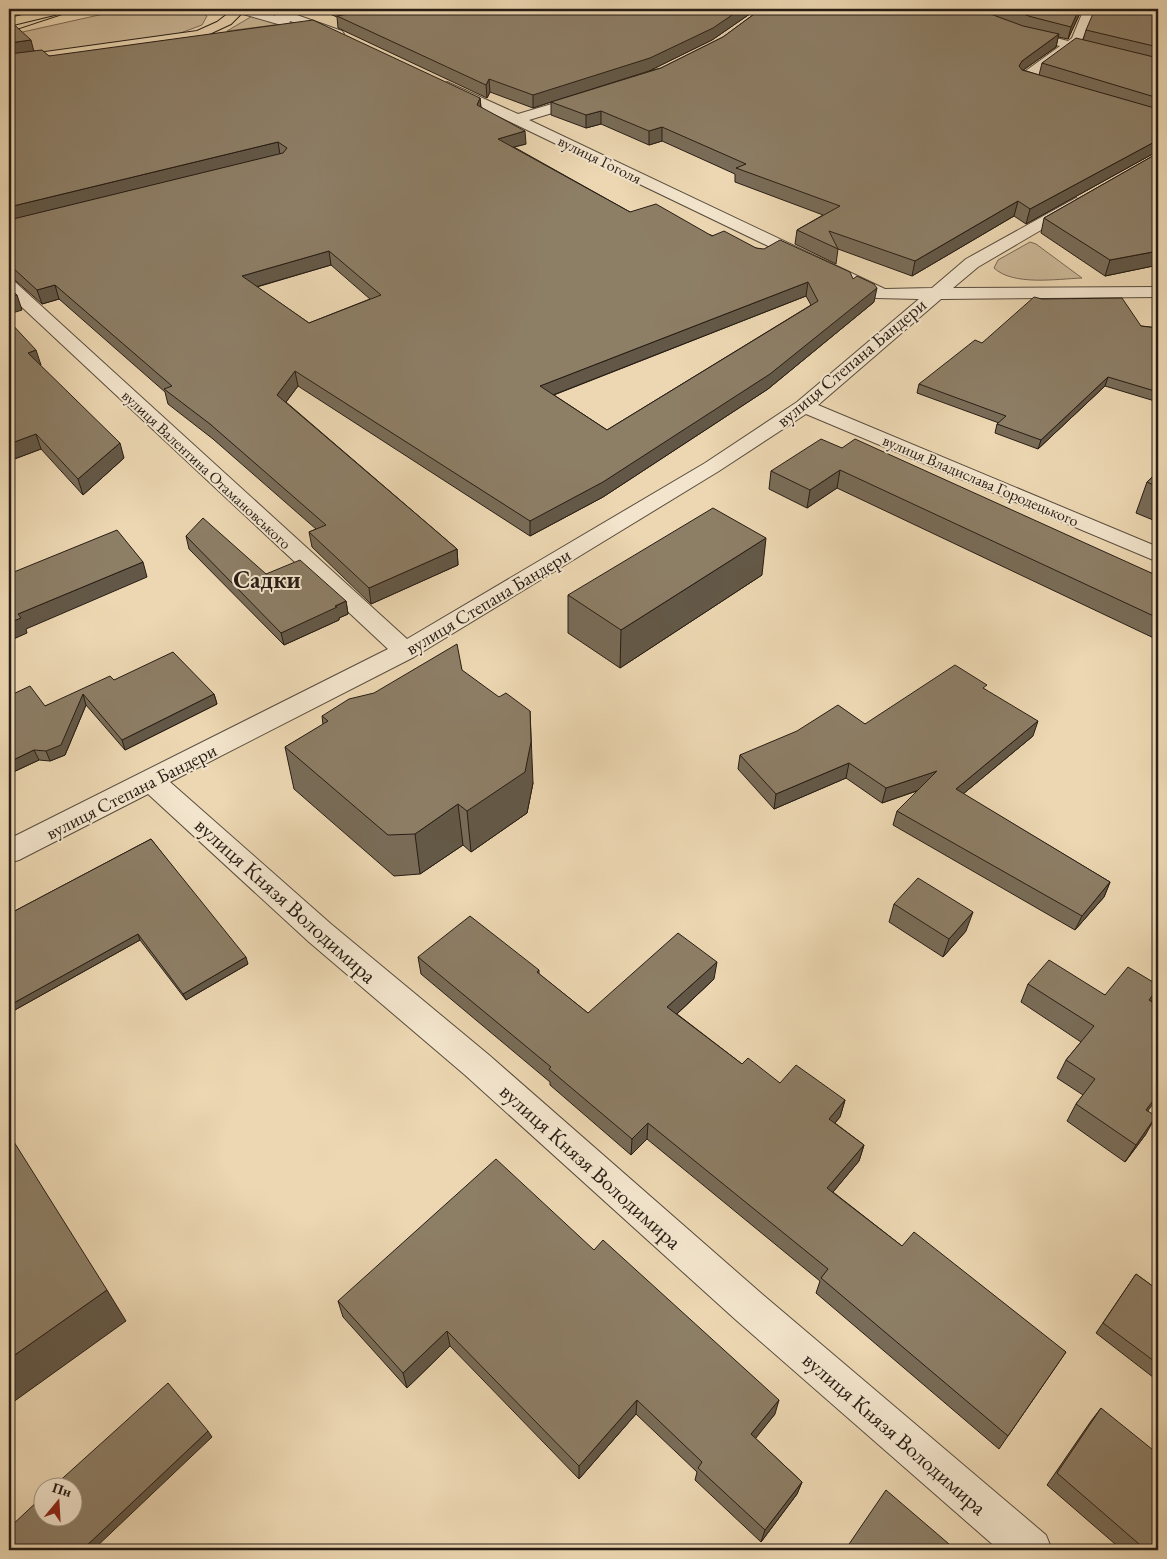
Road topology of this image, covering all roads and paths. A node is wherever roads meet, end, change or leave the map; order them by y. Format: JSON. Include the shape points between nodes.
{"nodes":[{"id":1,"x":63,"y":9,"type":"edge"},
{"id":2,"x":240,"y":9,"type":"edge"},
{"id":3,"x":269,"y":9,"type":"edge"},
{"id":4,"x":955,"y":9,"type":"edge"},
{"id":5,"x":1090,"y":9,"type":"edge"},
{"id":6,"x":9,"y":22,"type":"edge"},
{"id":7,"x":299,"y":25,"type":"junction"},
{"id":8,"x":321,"y":27,"type":"junction"},
{"id":9,"x":259,"y":29,"type":"edge"},
{"id":10,"x":234,"y":32,"type":"edge"},
{"id":11,"x":186,"y":37,"type":"junction"},
{"id":12,"x":347,"y":39,"type":"edge"},
{"id":13,"x":1072,"y":45,"type":"junction"},
{"id":14,"x":9,"y":61,"type":"edge"},
{"id":15,"x":1158,"y":66,"type":"edge"},
{"id":16,"x":437,"y":81,"type":"edge"},
{"id":17,"x":1042,"y":83,"type":"edge"},
{"id":18,"x":600,"y":94,"type":"edge"},
{"id":19,"x":517,"y":119,"type":"junction"},
{"id":20,"x":1092,"y":195,"type":"edge"},
{"id":21,"x":972,"y":263,"type":"junction"},
{"id":22,"x":9,"y":286,"type":"edge"},
{"id":23,"x":1158,"y":292,"type":"edge"},
{"id":24,"x":1031,"y":294,"type":"junction"},
{"id":25,"x":932,"y":295,"type":"junction"},
{"id":26,"x":804,"y":406,"type":"junction"},
{"id":27,"x":1158,"y":555,"type":"edge"},
{"id":28,"x":405,"y":651,"type":"junction"},
{"id":29,"x":151,"y":781,"type":"junction"},
{"id":30,"x":9,"y":852,"type":"edge"},
{"id":31,"x":1031,"y":1550,"type":"edge"}],
"edges":[{"from":1,"to":6,"type":"main road"},
{"from":2,"to":7,"type":"street"},
{"from":2,"to":11,"type":"main road","via":[[222,26]]},
{"from":3,"to":8,"type":"street"},
{"from":4,"to":13,"type":"street","via":[[1025,34]]},
{"from":5,"to":13,"type":"street"},
{"from":7,"to":8,"type":"street"},
{"from":7,"to":9,"type":"street"},
{"from":8,"to":12,"type":"street"},
{"from":10,"to":11,"type":"street"},
{"from":11,"to":14,"type":"main road"},
{"from":13,"to":15,"type":"street"},
{"from":13,"to":17,"type":"street","via":[[1026,78]]},
{"from":16,"to":19,"type":"street","name":"вулиця Гоголя"},
{"from":18,"to":19,"type":"street"},
{"from":19,"to":25,"type":"street","name":"вулиця Гоголя","via":[[882,294]]},
{"from":20,"to":21,"type":"street","name":"вулиця Степана Бандери"},
{"from":21,"to":24,"type":"street","via":[[976,274],[990,282]]},
{"from":21,"to":25,"type":"street","name":"вулиця Степана Бандери"},
{"from":22,"to":28,"type":"street","name":"вулиця Валентина Отамановського"},
{"from":23,"to":24,"type":"street","name":"вулиця Гоголя"},
{"from":24,"to":25,"type":"street","name":"вулиця Гоголя"},
{"from":25,"to":26,"type":"street","name":"вулиця Степана Бандери"},
{"from":26,"to":27,"type":"street","name":"вулиця Владислава Городецького"},
{"from":26,"to":28,"type":"street","name":"вулиця Степана Бандери","via":[[712,467]]},
{"from":28,"to":29,"type":"street","name":"вулиця Степана Бандери"},
{"from":29,"to":30,"type":"street","name":"вулиця Степана Бандери"},
{"from":29,"to":31,"type":"street","name":"вулиця Князя Володимира","via":[[320,933],[477,1065],[749,1307]]}]}
